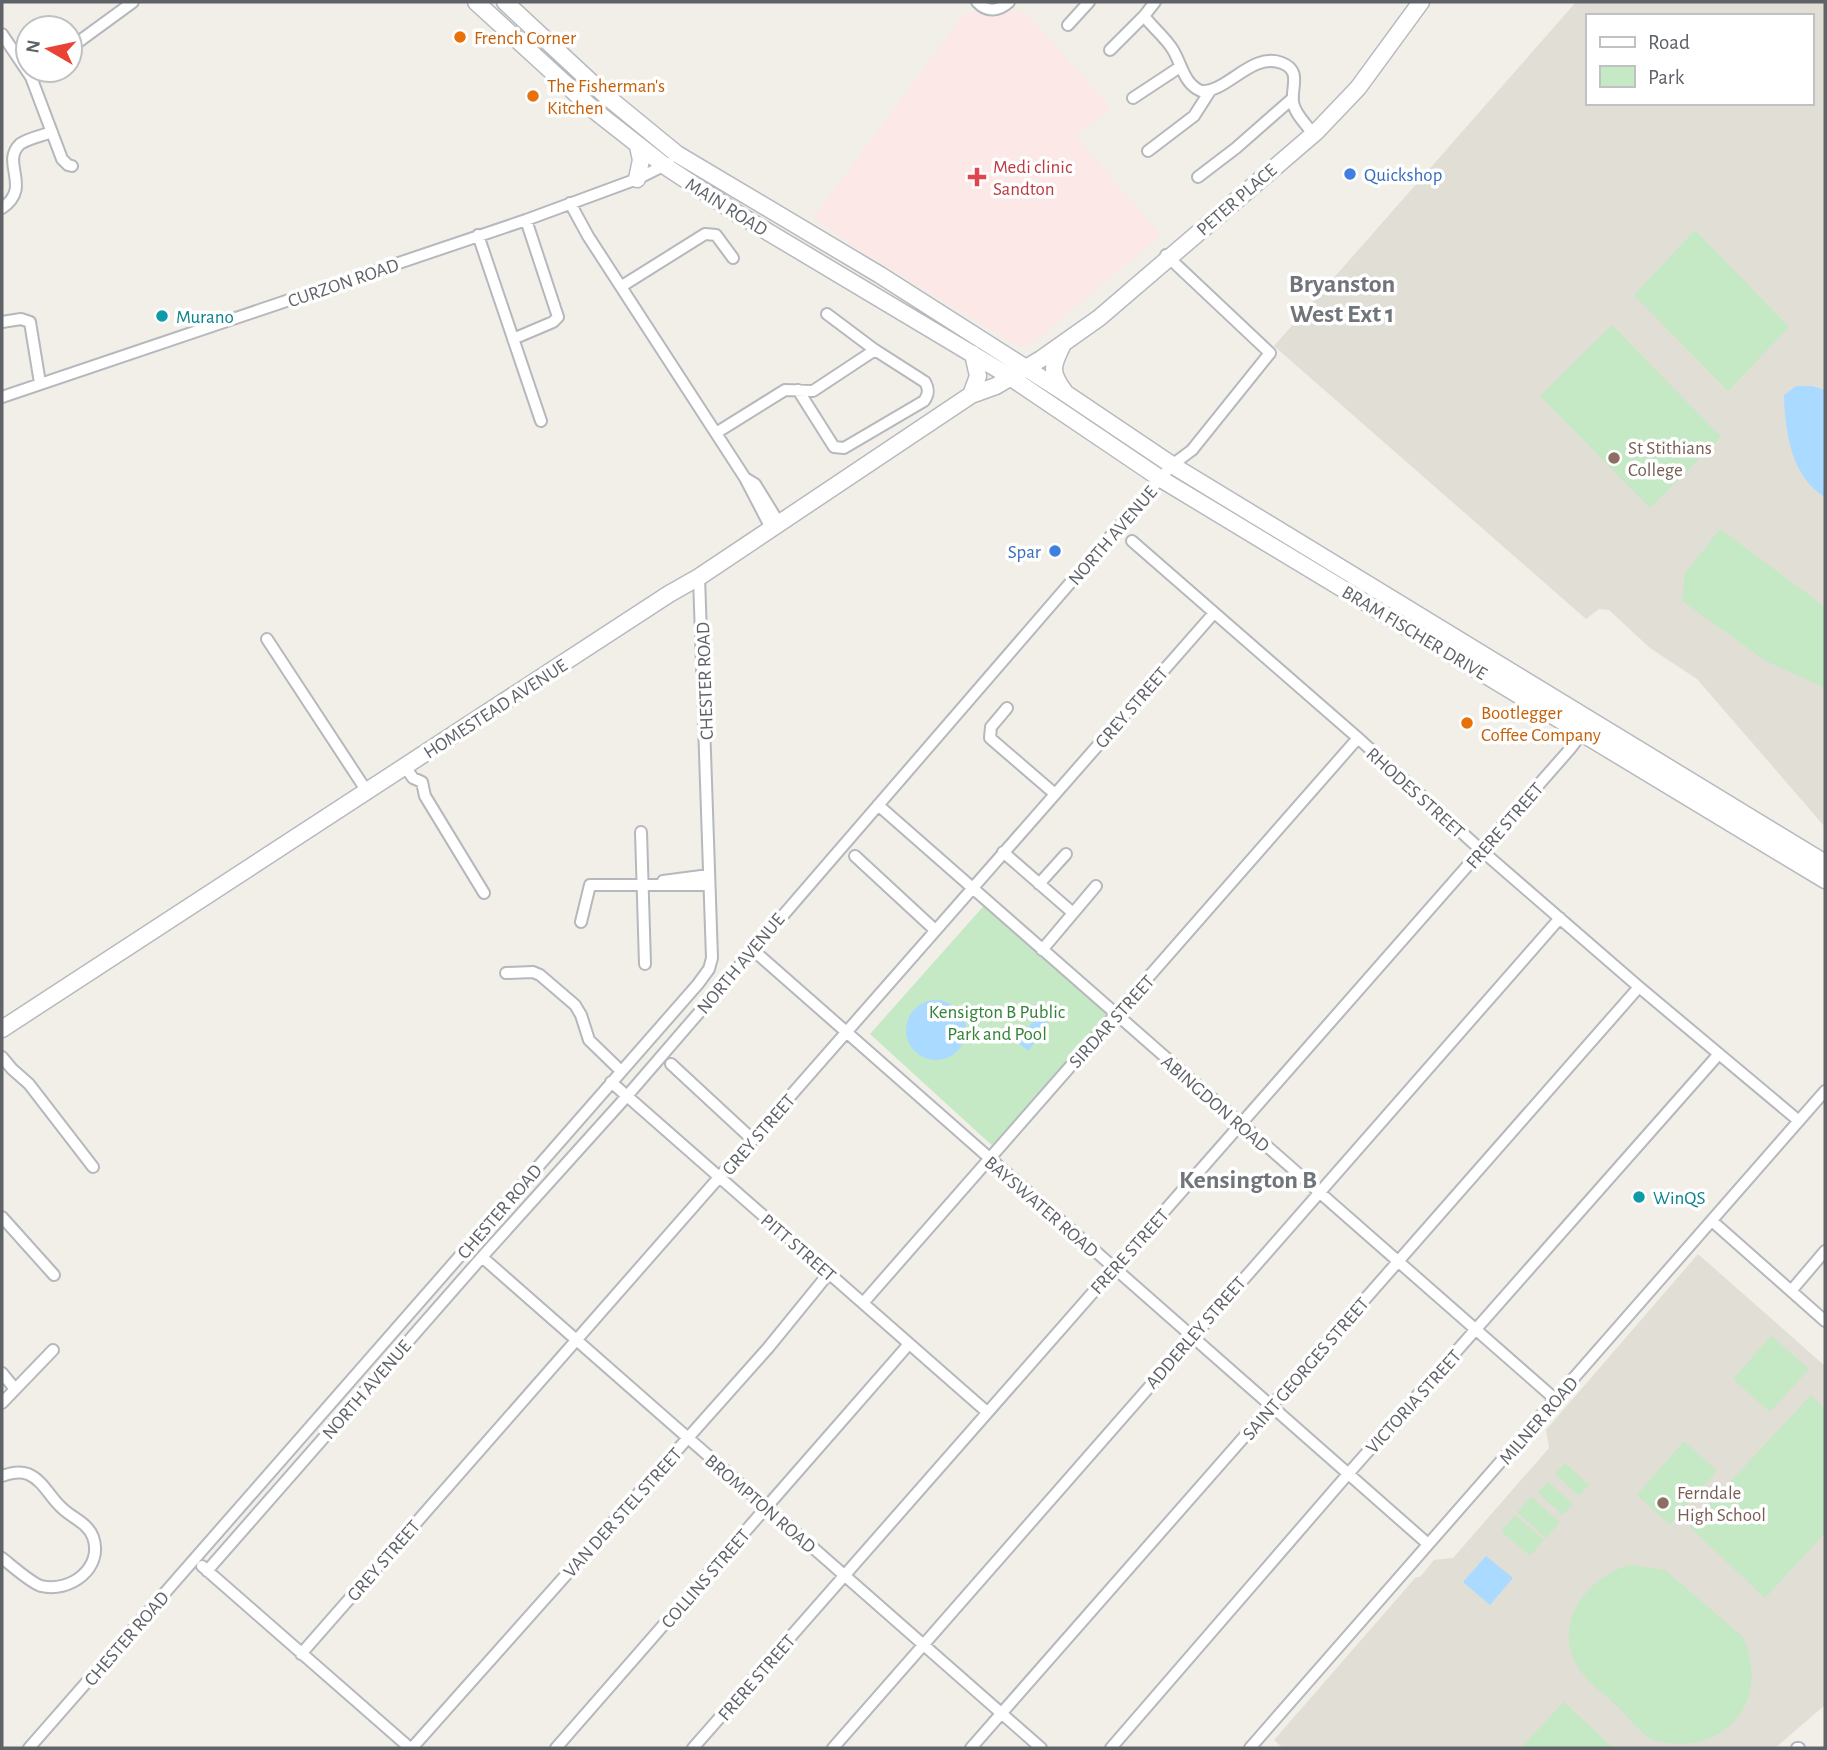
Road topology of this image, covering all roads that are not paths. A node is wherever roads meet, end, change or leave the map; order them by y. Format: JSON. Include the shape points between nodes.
{"nodes":[{"id":1,"x":132,"y":2,"type":"edge"},
{"id":2,"x":477,"y":2,"type":"edge"},
{"id":3,"x":505,"y":2,"type":"edge"},
{"id":4,"x":977,"y":2,"type":"edge"},
{"id":5,"x":1009,"y":2,"type":"edge"},
{"id":6,"x":1089,"y":2,"type":"edge"},
{"id":7,"x":1155,"y":2,"type":"edge"},
{"id":8,"x":1411,"y":2,"type":"edge"},
{"id":9,"x":1421,"y":2,"type":"edge"},
{"id":10,"x":1144,"y":16,"type":"junction"},
{"id":11,"x":1068,"y":25,"type":"dead end"},
{"id":12,"x":2,"y":34,"type":"edge"},
{"id":13,"x":84,"y":38,"type":"edge"},
{"id":14,"x":1110,"y":50,"type":"dead end"},
{"id":15,"x":14,"y":52,"type":"edge"},
{"id":16,"x":1180,"y":67,"type":"junction"},
{"id":17,"x":34,"y":84,"type":"edge"},
{"id":18,"x":1210,"y":91,"type":"junction"},
{"id":19,"x":1133,"y":98,"type":"dead end"},
{"id":20,"x":1293,"y":98,"type":"junction"},
{"id":21,"x":1310,"y":130,"type":"junction"},
{"id":22,"x":52,"y":132,"type":"junction"},
{"id":23,"x":638,"y":145,"type":"junction"},
{"id":24,"x":1149,"y":151,"type":"dead end"},
{"id":25,"x":677,"y":154,"type":"junction"},
{"id":26,"x":72,"y":166,"type":"dead end"},
{"id":27,"x":665,"y":166,"type":"junction"},
{"id":28,"x":1198,"y":177,"type":"dead end"},
{"id":29,"x":638,"y":179,"type":"junction"},
{"id":30,"x":567,"y":204,"type":"junction"},
{"id":31,"x":2,"y":208,"type":"edge"},
{"id":32,"x":526,"y":220,"type":"junction"},
{"id":33,"x":478,"y":235,"type":"junction"},
{"id":34,"x":1167,"y":256,"type":"junction"},
{"id":35,"x":733,"y":258,"type":"dead end"},
{"id":36,"x":622,"y":286,"type":"junction"},
{"id":37,"x":827,"y":314,"type":"dead end"},
{"id":38,"x":2,"y":322,"type":"edge"},
{"id":39,"x":513,"y":339,"type":"junction"},
{"id":40,"x":1062,"y":346,"type":"junction"},
{"id":41,"x":875,"y":350,"type":"junction"},
{"id":42,"x":972,"y":354,"type":"junction"},
{"id":43,"x":1015,"y":370,"type":"junction"},
{"id":44,"x":40,"y":383,"type":"junction"},
{"id":45,"x":798,"y":390,"type":"junction"},
{"id":46,"x":1065,"y":393,"type":"junction"},
{"id":47,"x":971,"y":395,"type":"junction"},
{"id":48,"x":2,"y":397,"type":"edge"},
{"id":49,"x":541,"y":421,"type":"dead end"},
{"id":50,"x":716,"y":433,"type":"junction"},
{"id":51,"x":1172,"y":465,"type":"junction"},
{"id":52,"x":1161,"y":479,"type":"junction"},
{"id":53,"x":775,"y":525,"type":"junction"},
{"id":54,"x":1132,"y":541,"type":"dead end"},
{"id":55,"x":699,"y":577,"type":"junction"},
{"id":56,"x":1214,"y":613,"type":"junction"},
{"id":57,"x":267,"y":639,"type":"dead end"},
{"id":58,"x":1007,"y":708,"type":"dead end"},
{"id":59,"x":1587,"y":726,"type":"junction"},
{"id":60,"x":1358,"y":738,"type":"junction"},
{"id":61,"x":409,"y":772,"type":"junction"},
{"id":62,"x":366,"y":790,"type":"junction"},
{"id":63,"x":1055,"y":794,"type":"junction"},
{"id":64,"x":878,"y":805,"type":"junction"},
{"id":65,"x":641,"y":832,"type":"dead end"},
{"id":66,"x":1481,"y":850,"type":"junction"},
{"id":67,"x":1003,"y":852,"type":"junction"},
{"id":68,"x":1066,"y":854,"type":"dead end"},
{"id":69,"x":855,"y":856,"type":"dead end"},
{"id":70,"x":1825,"y":863,"type":"edge"},
{"id":71,"x":709,"y":880,"type":"junction"},
{"id":72,"x":1825,"y":880,"type":"edge"},
{"id":73,"x":644,"y":884,"type":"junction"},
{"id":74,"x":1040,"y":884,"type":"junction"},
{"id":75,"x":1096,"y":886,"type":"dead end"},
{"id":76,"x":972,"y":888,"type":"junction"},
{"id":77,"x":484,"y":893,"type":"dead end"},
{"id":78,"x":1073,"y":913,"type":"junction"},
{"id":79,"x":1560,"y":918,"type":"junction"},
{"id":80,"x":581,"y":922,"type":"dead end"},
{"id":81,"x":934,"y":930,"type":"junction"},
{"id":82,"x":752,"y":949,"type":"junction"},
{"id":83,"x":1042,"y":950,"type":"junction"},
{"id":84,"x":645,"y":964,"type":"dead end"},
{"id":85,"x":506,"y":973,"type":"dead end"},
{"id":86,"x":1639,"y":987,"type":"junction"},
{"id":87,"x":1117,"y":1016,"type":"junction"},
{"id":88,"x":2,"y":1029,"type":"edge"},
{"id":89,"x":845,"y":1032,"type":"junction"},
{"id":90,"x":1718,"y":1055,"type":"junction"},
{"id":91,"x":2,"y":1057,"type":"edge"},
{"id":92,"x":671,"y":1064,"type":"dead end"},
{"id":93,"x":621,"y":1071,"type":"junction"},
{"id":94,"x":611,"y":1082,"type":"junction"},
{"id":95,"x":1825,"y":1091,"type":"edge"},
{"id":96,"x":627,"y":1096,"type":"junction"},
{"id":97,"x":1799,"y":1121,"type":"junction"},
{"id":98,"x":1241,"y":1126,"type":"junction"},
{"id":99,"x":753,"y":1140,"type":"junction"},
{"id":100,"x":989,"y":1159,"type":"junction"},
{"id":101,"x":93,"y":1167,"type":"dead end"},
{"id":102,"x":720,"y":1178,"type":"junction"},
{"id":103,"x":1319,"y":1191,"type":"junction"},
{"id":104,"x":2,"y":1217,"type":"edge"},
{"id":105,"x":1712,"y":1221,"type":"junction"},
{"id":106,"x":1825,"y":1251,"type":"edge"},
{"id":107,"x":482,"y":1257,"type":"junction"},
{"id":108,"x":1398,"y":1262,"type":"junction"},
{"id":109,"x":1114,"y":1268,"type":"junction"},
{"id":110,"x":829,"y":1273,"type":"junction"},
{"id":111,"x":54,"y":1275,"type":"dead end"},
{"id":112,"x":1790,"y":1291,"type":"junction"},
{"id":113,"x":863,"y":1303,"type":"junction"},
{"id":114,"x":1825,"y":1321,"type":"edge"},
{"id":115,"x":1476,"y":1331,"type":"junction"},
{"id":116,"x":1191,"y":1336,"type":"junction"},
{"id":117,"x":576,"y":1340,"type":"junction"},
{"id":118,"x":909,"y":1344,"type":"junction"},
{"id":119,"x":53,"y":1350,"type":"dead end"},
{"id":120,"x":2,"y":1373,"type":"edge"},
{"id":121,"x":15,"y":1389,"type":"junction"},
{"id":122,"x":1555,"y":1399,"type":"junction"},
{"id":123,"x":2,"y":1403,"type":"edge"},
{"id":124,"x":1271,"y":1407,"type":"junction"},
{"id":125,"x":987,"y":1412,"type":"junction"},
{"id":126,"x":686,"y":1439,"type":"junction"},
{"id":127,"x":1348,"y":1474,"type":"junction"},
{"id":128,"x":2,"y":1476,"type":"edge"},
{"id":129,"x":767,"y":1507,"type":"junction"},
{"id":130,"x":1428,"y":1544,"type":"junction"},
{"id":131,"x":2,"y":1558,"type":"edge"},
{"id":132,"x":194,"y":1560,"type":"junction"},
{"id":133,"x":207,"y":1571,"type":"junction"},
{"id":134,"x":845,"y":1576,"type":"junction"},
{"id":135,"x":923,"y":1645,"type":"junction"},
{"id":136,"x":300,"y":1654,"type":"junction"},
{"id":137,"x":1001,"y":1714,"type":"junction"},
{"id":138,"x":29,"y":1748,"type":"edge"},
{"id":139,"x":411,"y":1748,"type":"edge"},
{"id":140,"x":556,"y":1748,"type":"edge"},
{"id":141,"x":693,"y":1748,"type":"edge"},
{"id":142,"x":833,"y":1748,"type":"edge"},
{"id":143,"x":971,"y":1748,"type":"edge"},
{"id":144,"x":1041,"y":1748,"type":"edge"},
{"id":145,"x":1111,"y":1748,"type":"edge"},
{"id":146,"x":1250,"y":1748,"type":"edge"}],
"edges":[{"from":1,"to":13,"type":"street"},
{"from":2,"to":23,"type":"main road","name":"MAIN ROAD"},
{"from":3,"to":25,"type":"main road","name":"MAIN ROAD"},
{"from":4,"to":5,"type":"street","via":[[995,10]]},
{"from":6,"to":11,"type":"street"},
{"from":7,"to":10,"type":"street"},
{"from":8,"to":21,"type":"main road","name":"PETER PLACE","via":[[1353,85]]},
{"from":9,"to":34,"type":"main road","name":"PETER PLACE","via":[[1333,115]]},
{"from":10,"to":14,"type":"street"},
{"from":10,"to":16,"type":"street","via":[[1174,52]]},
{"from":12,"to":15,"type":"street"},
{"from":16,"to":18,"type":"street","via":[[1193,86]]},
{"from":16,"to":19,"type":"street"},
{"from":17,"to":22,"type":"street"},
{"from":18,"to":20,"type":"street","via":[[1240,72],[1272,61],[1293,71]]},
{"from":18,"to":24,"type":"street","via":[[1194,116]]},
{"from":20,"to":21,"type":"street"},
{"from":20,"to":28,"type":"street"},
{"from":21,"to":34,"type":"main road","name":"PETER PLACE"},
{"from":22,"to":26,"type":"street","via":[[62,159]]},
{"from":22,"to":31,"type":"street","via":[[13,151],[15,193]]},
{"from":23,"to":27,"type":"main road","name":"MAIN ROAD"},
{"from":23,"to":29,"type":"main road"},
{"from":25,"to":27,"type":"street","name":"CURZON ROAD"},
{"from":25,"to":43,"type":"main road","name":"MAIN ROAD","via":[[880,275]]},
{"from":27,"to":29,"type":"street","name":"CURZON ROAD"},
{"from":27,"to":42,"type":"main road","name":"MAIN ROAD"},
{"from":29,"to":30,"type":"street","name":"CURZON ROAD"},
{"from":30,"to":32,"type":"street","name":"CURZON ROAD"},
{"from":30,"to":36,"type":"street"},
{"from":32,"to":33,"type":"street","name":"CURZON ROAD"},
{"from":32,"to":39,"type":"street","via":[[558,317]]},
{"from":33,"to":39,"type":"street"},
{"from":33,"to":44,"type":"street","name":"CURZON ROAD"},
{"from":34,"to":40,"type":"main road","name":"PETER PLACE"},
{"from":34,"to":43,"type":"main road","name":"PETER PLACE"},
{"from":34,"to":51,"type":"street","name":"NORTH AVENUE","via":[[1270,353],[1192,450]]},
{"from":35,"to":36,"type":"street","via":[[716,235],[705,234]]},
{"from":36,"to":50,"type":"street"},
{"from":37,"to":41,"type":"street"},
{"from":38,"to":44,"type":"street","via":[[30,322]]},
{"from":39,"to":49,"type":"street"},
{"from":40,"to":43,"type":"main road","name":"PETER PLACE"},
{"from":40,"to":46,"type":"main road","via":[[1053,369]]},
{"from":41,"to":45,"type":"street","via":[[813,391]]},
{"from":41,"to":45,"type":"street","via":[[925,382],[928,396],[844,448],[834,447]]},
{"from":42,"to":43,"type":"main road","name":"MAIN ROAD"},
{"from":42,"to":47,"type":"main road","via":[[978,376]]},
{"from":43,"to":46,"type":"main road","name":"BRAM FISCHER DRIVE"},
{"from":43,"to":47,"type":"main road","name":"HOMESTEAD AVENUE"},
{"from":43,"to":52,"type":"main road","name":"BRAM FISCHER DRIVE"},
{"from":44,"to":48,"type":"street","name":"CURZON ROAD"},
{"from":45,"to":50,"type":"street","via":[[785,390]]},
{"from":46,"to":51,"type":"main road","name":"BRAM FISCHER DRIVE"},
{"from":47,"to":53,"type":"main road","name":"HOMESTEAD AVENUE"},
{"from":50,"to":53,"type":"street"},
{"from":51,"to":52,"type":"street","name":"NORTH AVENUE"},
{"from":51,"to":59,"type":"main road","name":"BRAM FISCHER DRIVE"},
{"from":52,"to":59,"type":"main road","name":"BRAM FISCHER DRIVE"},
{"from":52,"to":64,"type":"street","name":"NORTH AVENUE"},
{"from":53,"to":55,"type":"main road","name":"HOMESTEAD AVENUE"},
{"from":54,"to":56,"type":"street","name":"RHODES STREET"},
{"from":55,"to":61,"type":"main road","name":"HOMESTEAD AVENUE"},
{"from":55,"to":71,"type":"street","name":"CHESTER ROAD"},
{"from":56,"to":60,"type":"street","name":"RHODES STREET"},
{"from":56,"to":63,"type":"street","name":"GREY STREET"},
{"from":57,"to":62,"type":"street"},
{"from":58,"to":63,"type":"street","via":[[991,727],[990,738]]},
{"from":59,"to":66,"type":"street","name":"FRERE STREET"},
{"from":59,"to":70,"type":"main road","name":"BRAM FISCHER DRIVE"},
{"from":59,"to":72,"type":"main road","name":"BRAM FISCHER DRIVE"},
{"from":60,"to":66,"type":"street","name":"RHODES STREET"},
{"from":60,"to":87,"type":"street","name":"SIRDAR STREET"},
{"from":61,"to":62,"type":"main road","name":"HOMESTEAD AVENUE"},
{"from":61,"to":77,"type":"street","via":[[414,787],[425,796]]},
{"from":62,"to":88,"type":"main road","name":"HOMESTEAD AVENUE"},
{"from":63,"to":67,"type":"street","name":"GREY STREET"},
{"from":64,"to":76,"type":"street","name":"ABINGDON ROAD"},
{"from":64,"to":82,"type":"street","name":"NORTH AVENUE"},
{"from":65,"to":73,"type":"street"},
{"from":66,"to":79,"type":"street","name":"RHODES STREET"},
{"from":66,"to":98,"type":"street","name":"FRERE STREET"},
{"from":67,"to":74,"type":"street"},
{"from":67,"to":76,"type":"street","name":"GREY STREET"},
{"from":68,"to":74,"type":"street"},
{"from":69,"to":81,"type":"street"},
{"from":71,"to":73,"type":"street","via":[[689,876]]},
{"from":71,"to":93,"type":"street","name":"CHESTER ROAD","via":[[709,969]]},
{"from":73,"to":80,"type":"street","via":[[590,885]]},
{"from":73,"to":84,"type":"street"},
{"from":74,"to":78,"type":"street"},
{"from":75,"to":78,"type":"street"},
{"from":76,"to":81,"type":"street","name":"GREY STREET"},
{"from":76,"to":83,"type":"street","name":"ABINGDON ROAD"},
{"from":78,"to":83,"type":"street"},
{"from":79,"to":86,"type":"street","name":"RHODES STREET"},
{"from":79,"to":103,"type":"street","name":"ADDERLEY STREET"},
{"from":81,"to":89,"type":"street","name":"GREY STREET"},
{"from":82,"to":89,"type":"street","name":"BAYSWATER ROAD"},
{"from":82,"to":96,"type":"street","name":"NORTH AVENUE"},
{"from":83,"to":87,"type":"street","name":"ABINGDON ROAD"},
{"from":85,"to":93,"type":"street","via":[[540,975],[575,1006],[589,1040]]},
{"from":86,"to":90,"type":"street","name":"RHODES STREET"},
{"from":86,"to":108,"type":"street","name":"SAINT GEORGES STREET"},
{"from":87,"to":98,"type":"street","name":"ABINGDON ROAD"},
{"from":87,"to":100,"type":"street","name":"SIRDAR STREET"},
{"from":89,"to":99,"type":"street","name":"GREY STREET"},
{"from":89,"to":100,"type":"street","name":"BAYSWATER ROAD"},
{"from":90,"to":97,"type":"street","name":"RHODES STREET"},
{"from":90,"to":115,"type":"street","name":"VICTORIA STREET"},
{"from":91,"to":101,"type":"street","via":[[29,1084]]},
{"from":92,"to":99,"type":"street"},
{"from":93,"to":94,"type":"street","name":"CHESTER ROAD"},
{"from":94,"to":96,"type":"street","name":"PITT STREET"},
{"from":94,"to":132,"type":"street","name":"CHESTER ROAD"},
{"from":95,"to":97,"type":"street","name":"MILNER ROAD"},
{"from":96,"to":102,"type":"street","name":"PITT STREET"},
{"from":96,"to":107,"type":"street","name":"NORTH AVENUE"},
{"from":97,"to":105,"type":"street","name":"MILNER ROAD"},
{"from":98,"to":103,"type":"street","name":"ABINGDON ROAD"},
{"from":98,"to":109,"type":"street","name":"FRERE STREET"},
{"from":99,"to":102,"type":"street","name":"GREY STREET"},
{"from":100,"to":109,"type":"street","name":"BAYSWATER ROAD"},
{"from":100,"to":113,"type":"street","name":"SIRDAR STREET"},
{"from":102,"to":110,"type":"street","name":"PITT STREET"},
{"from":102,"to":117,"type":"street","name":"GREY STREET"},
{"from":103,"to":108,"type":"street","name":"ABINGDON ROAD"},
{"from":103,"to":116,"type":"street","name":"ADDERLEY STREET"},
{"from":104,"to":111,"type":"street"},
{"from":105,"to":112,"type":"street"},
{"from":105,"to":122,"type":"street","name":"MILNER ROAD"},
{"from":106,"to":112,"type":"street"},
{"from":107,"to":117,"type":"street","name":"BROMPTON ROAD"},
{"from":107,"to":133,"type":"street","name":"NORTH AVENUE"},
{"from":108,"to":115,"type":"street","name":"ABINGDON ROAD"},
{"from":108,"to":124,"type":"street","name":"SAINT GEORGES STREET"},
{"from":109,"to":116,"type":"street","name":"BAYSWATER ROAD"},
{"from":109,"to":125,"type":"street","name":"FRERE STREET"},
{"from":110,"to":113,"type":"street","name":"PITT STREET"},
{"from":110,"to":126,"type":"street","name":"VAN DER STEL STREET"},
{"from":112,"to":114,"type":"street"},
{"from":113,"to":118,"type":"street","name":"PITT STREET"},
{"from":115,"to":122,"type":"street","name":"ABINGDON ROAD"},
{"from":115,"to":127,"type":"street","name":"VICTORIA STREET"},
{"from":116,"to":124,"type":"street","name":"BAYSWATER ROAD"},
{"from":116,"to":135,"type":"street","name":"ADDERLEY STREET"},
{"from":117,"to":126,"type":"street","name":"BROMPTON ROAD"},
{"from":117,"to":136,"type":"street","name":"GREY STREET"},
{"from":118,"to":125,"type":"street","name":"PITT STREET"},
{"from":118,"to":129,"type":"street","name":"COLLINS STREET"},
{"from":119,"to":121,"type":"street"},
{"from":120,"to":121,"type":"street"},
{"from":121,"to":123,"type":"street"},
{"from":122,"to":130,"type":"street","name":"MILNER ROAD"},
{"from":124,"to":127,"type":"street","name":"BAYSWATER ROAD"},
{"from":124,"to":137,"type":"street","name":"SAINT GEORGES STREET"},
{"from":125,"to":134,"type":"street","name":"FRERE STREET"},
{"from":126,"to":129,"type":"street","name":"BROMPTON ROAD"},
{"from":126,"to":139,"type":"street","name":"VAN DER STEL STREET"},
{"from":127,"to":130,"type":"street","name":"BAYSWATER ROAD"},
{"from":127,"to":145,"type":"street","name":"VICTORIA STREET"},
{"from":128,"to":131,"type":"street","via":[[29,1475],[88,1528],[94,1542],[87,1570],[67,1585],[39,1585]]},
{"from":129,"to":134,"type":"street","name":"BROMPTON ROAD"},
{"from":129,"to":140,"type":"street","name":"COLLINS STREET"},
{"from":130,"to":146,"type":"street","name":"MILNER ROAD"},
{"from":132,"to":133,"type":"street"},
{"from":132,"to":138,"type":"street","name":"CHESTER ROAD"},
{"from":133,"to":136,"type":"street"},
{"from":134,"to":135,"type":"street","name":"BROMPTON ROAD"},
{"from":134,"to":141,"type":"street","name":"FRERE STREET"},
{"from":135,"to":137,"type":"street","name":"BROMPTON ROAD"},
{"from":135,"to":142,"type":"street","name":"ADDERLEY STREET"},
{"from":136,"to":139,"type":"street"},
{"from":137,"to":143,"type":"street","name":"SAINT GEORGES STREET"},
{"from":137,"to":144,"type":"street","name":"BROMPTON ROAD"}]}
